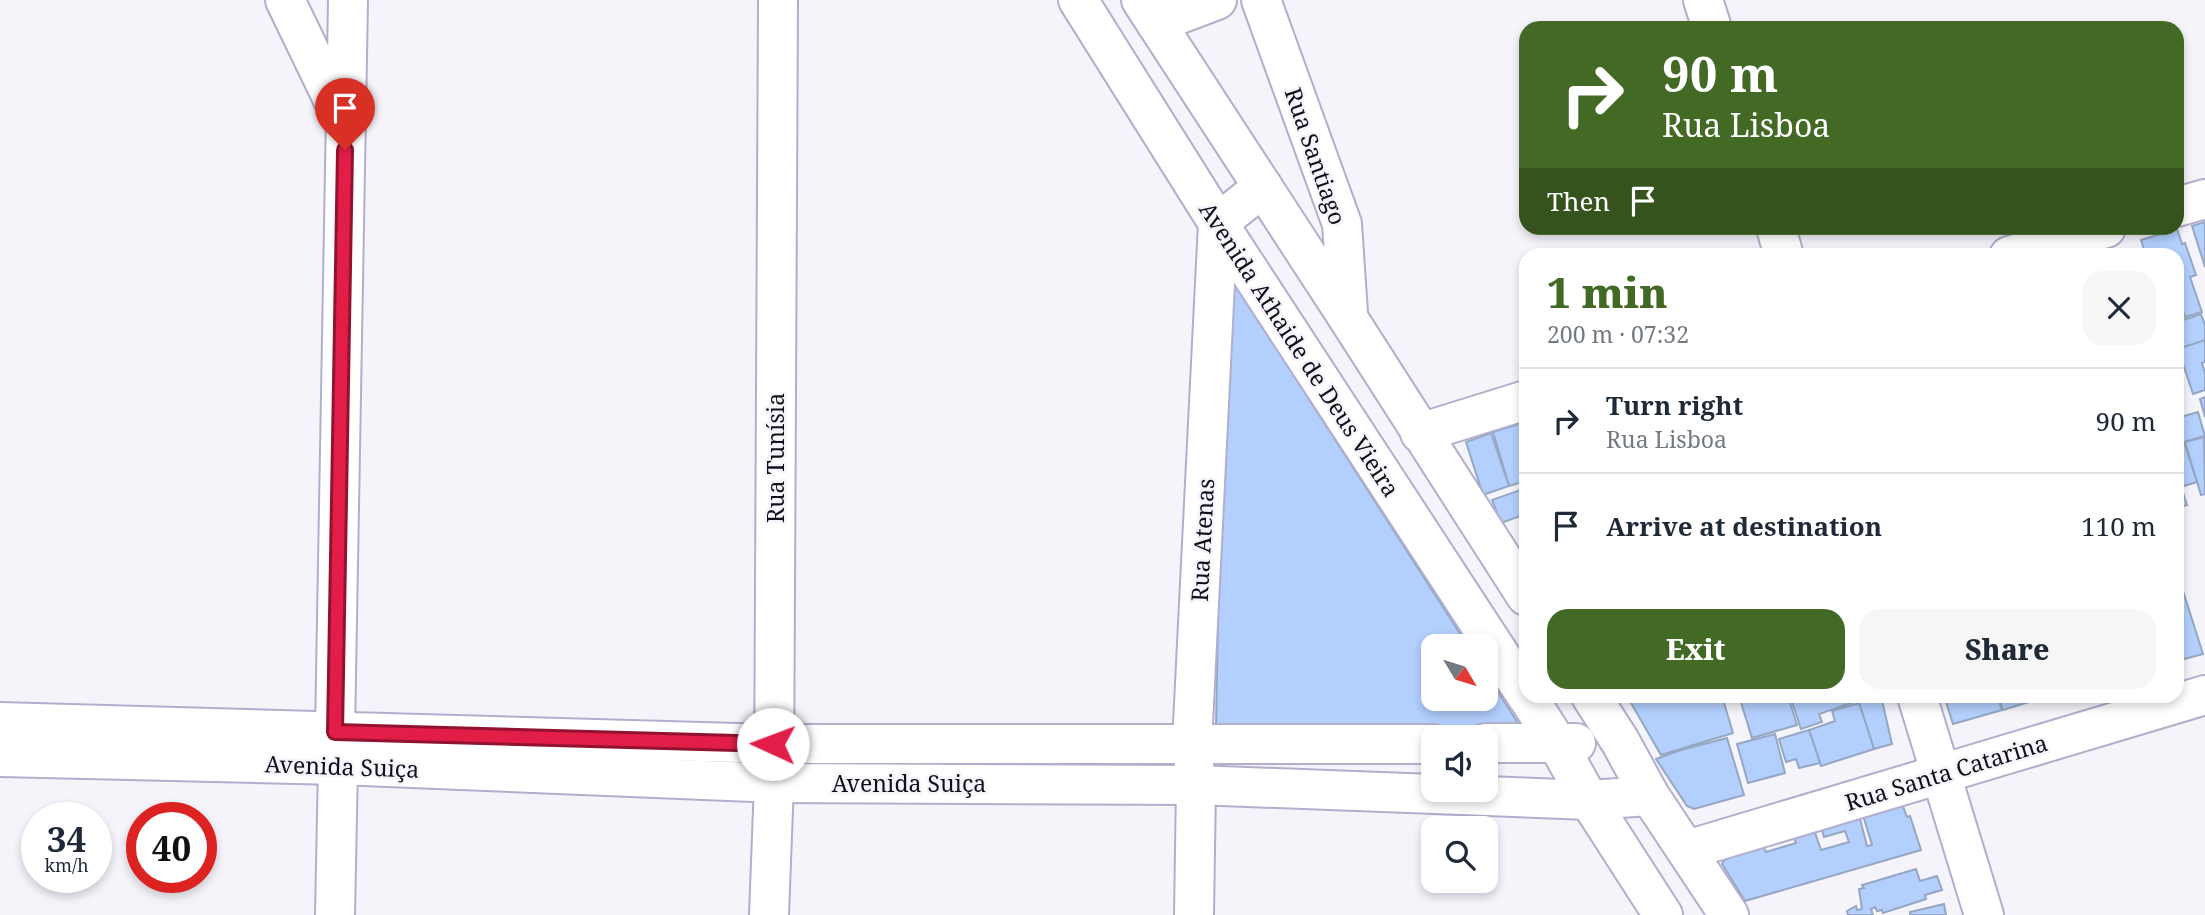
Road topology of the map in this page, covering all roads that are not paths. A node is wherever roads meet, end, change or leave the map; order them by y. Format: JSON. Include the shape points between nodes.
{"nodes":[{"id":1,"x":285,"y":0,"type":"edge"},
{"id":2,"x":348,"y":0,"type":"edge"},
{"id":3,"x":778,"y":0,"type":"edge"},
{"id":4,"x":1078,"y":0,"type":"edge"},
{"id":5,"x":1217,"y":0,"type":"edge"},
{"id":6,"x":1261,"y":0,"type":"edge"},
{"id":7,"x":1703,"y":0,"type":"edge"},
{"id":8,"x":1148,"y":12,"type":"edge"},
{"id":9,"x":1710,"y":21,"type":"edge"},
{"id":10,"x":345,"y":123,"type":"junction"},
{"id":11,"x":1263,"y":187,"type":"junction"},
{"id":12,"x":2205,"y":199,"type":"edge"},
{"id":13,"x":2184,"y":205,"type":"edge"},
{"id":14,"x":1218,"y":223,"type":"junction"},
{"id":15,"x":2082,"y":235,"type":"edge"},
{"id":16,"x":2037,"y":248,"type":"edge"},
{"id":17,"x":1348,"y":318,"type":"junction"},
{"id":18,"x":1519,"y":402,"type":"edge"},
{"id":19,"x":1420,"y":433,"type":"junction"},
{"id":20,"x":1519,"y":585,"type":"edge"},
{"id":21,"x":1519,"y":685,"type":"edge"},
{"id":22,"x":2205,"y":695,"type":"edge"},
{"id":23,"x":2184,"y":701,"type":"edge"},
{"id":24,"x":1531,"y":703,"type":"edge"},
{"id":25,"x":1596,"y":703,"type":"edge"},
{"id":26,"x":1919,"y":703,"type":"edge"},
{"id":27,"x":2178,"y":703,"type":"edge"},
{"id":28,"x":0,"y":722,"type":"edge"},
{"id":29,"x":1620,"y":741,"type":"junction"},
{"id":30,"x":1498,"y":743,"type":"edge"},
{"id":31,"x":1557,"y":743,"type":"junction"},
{"id":32,"x":773,"y":744,"type":"junction"},
{"id":33,"x":1192,"y":744,"type":"junction"},
{"id":34,"x":1421,"y":744,"type":"edge"},
{"id":35,"x":336,"y":748,"type":"junction"},
{"id":36,"x":0,"y":757,"type":"edge"},
{"id":37,"x":1940,"y":774,"type":"junction"},
{"id":38,"x":774,"y":783,"type":"junction"},
{"id":39,"x":1196,"y":785,"type":"junction"},
{"id":40,"x":1650,"y":796,"type":"junction"},
{"id":41,"x":1589,"y":800,"type":"junction"},
{"id":42,"x":1687,"y":850,"type":"junction"},
{"id":43,"x":1633,"y":870,"type":"junction"},
{"id":44,"x":335,"y":915,"type":"edge"},
{"id":45,"x":769,"y":915,"type":"edge"},
{"id":46,"x":1194,"y":915,"type":"edge"},
{"id":47,"x":1633,"y":915,"type":"edge"},
{"id":48,"x":1663,"y":915,"type":"edge"},
{"id":49,"x":1729,"y":915,"type":"edge"},
{"id":50,"x":1984,"y":915,"type":"edge"}],
"edges":[{"from":1,"to":10,"type":"street"},
{"from":2,"to":10,"type":"street"},
{"from":3,"to":32,"type":"street","name":"Rua Tunísia"},
{"from":4,"to":14,"type":"street","name":"Avenida Athaide de Deus Vieira"},
{"from":5,"to":8,"type":"street"},
{"from":6,"to":17,"type":"street","name":"Rua Santiago","via":[[1342,223]]},
{"from":7,"to":9,"type":"street"},
{"from":8,"to":11,"type":"street"},
{"from":10,"to":35,"type":"street"},
{"from":11,"to":14,"type":"street"},
{"from":11,"to":17,"type":"street"},
{"from":12,"to":13,"type":"street"},
{"from":14,"to":21,"type":"street","name":"Avenida Athaide de Deus Vieira"},
{"from":14,"to":33,"type":"street","name":"Rua Atenas"},
{"from":15,"to":16,"type":"street"},
{"from":17,"to":19,"type":"street"},
{"from":18,"to":19,"type":"street"},
{"from":19,"to":20,"type":"street"},
{"from":22,"to":23,"type":"street","name":"Rua Santa Catarina"},
{"from":24,"to":31,"type":"street","name":"Avenida Athaide de Deus Vieira"},
{"from":25,"to":29,"type":"street"},
{"from":26,"to":37,"type":"street"},
{"from":27,"to":37,"type":"street","name":"Rua Santa Catarina"},
{"from":28,"to":35,"type":"street","name":"Avenida Suiça"},
{"from":29,"to":31,"type":"street"},
{"from":29,"to":40,"type":"street"},
{"from":30,"to":31,"type":"street"},
{"from":31,"to":41,"type":"street","name":"Avenida Athaide de Deus Vieira"},
{"from":32,"to":33,"type":"street","name":"Avenida Suiça"},
{"from":32,"to":35,"type":"street","name":"Avenida Suiça"},
{"from":32,"to":38,"type":"street","name":"Rua Tunísia"},
{"from":33,"to":34,"type":"street","name":"Avenida Suiça"},
{"from":33,"to":39,"type":"street","name":"Rua Atenas"},
{"from":35,"to":36,"type":"street","name":"Avenida Suiça"},
{"from":35,"to":38,"type":"street","name":"Avenida Suiça"},
{"from":35,"to":44,"type":"street"},
{"from":37,"to":42,"type":"street","name":"Rua Santa Catarina"},
{"from":37,"to":50,"type":"street"},
{"from":38,"to":39,"type":"street","name":"Avenida Suiça"},
{"from":38,"to":45,"type":"street","name":"Rua Tunísia"},
{"from":39,"to":41,"type":"street","name":"Avenida Suiça"},
{"from":39,"to":46,"type":"street","name":"Rua Atenas"},
{"from":40,"to":41,"type":"street","name":"Avenida Suiça"},
{"from":40,"to":42,"type":"street"},
{"from":41,"to":43,"type":"street","name":"Avenida Athaide de Deus Vieira"},
{"from":42,"to":49,"type":"street"},
{"from":43,"to":47,"type":"street"},
{"from":43,"to":48,"type":"street","name":"Avenida Athaide de Deus Vieira"}]}
